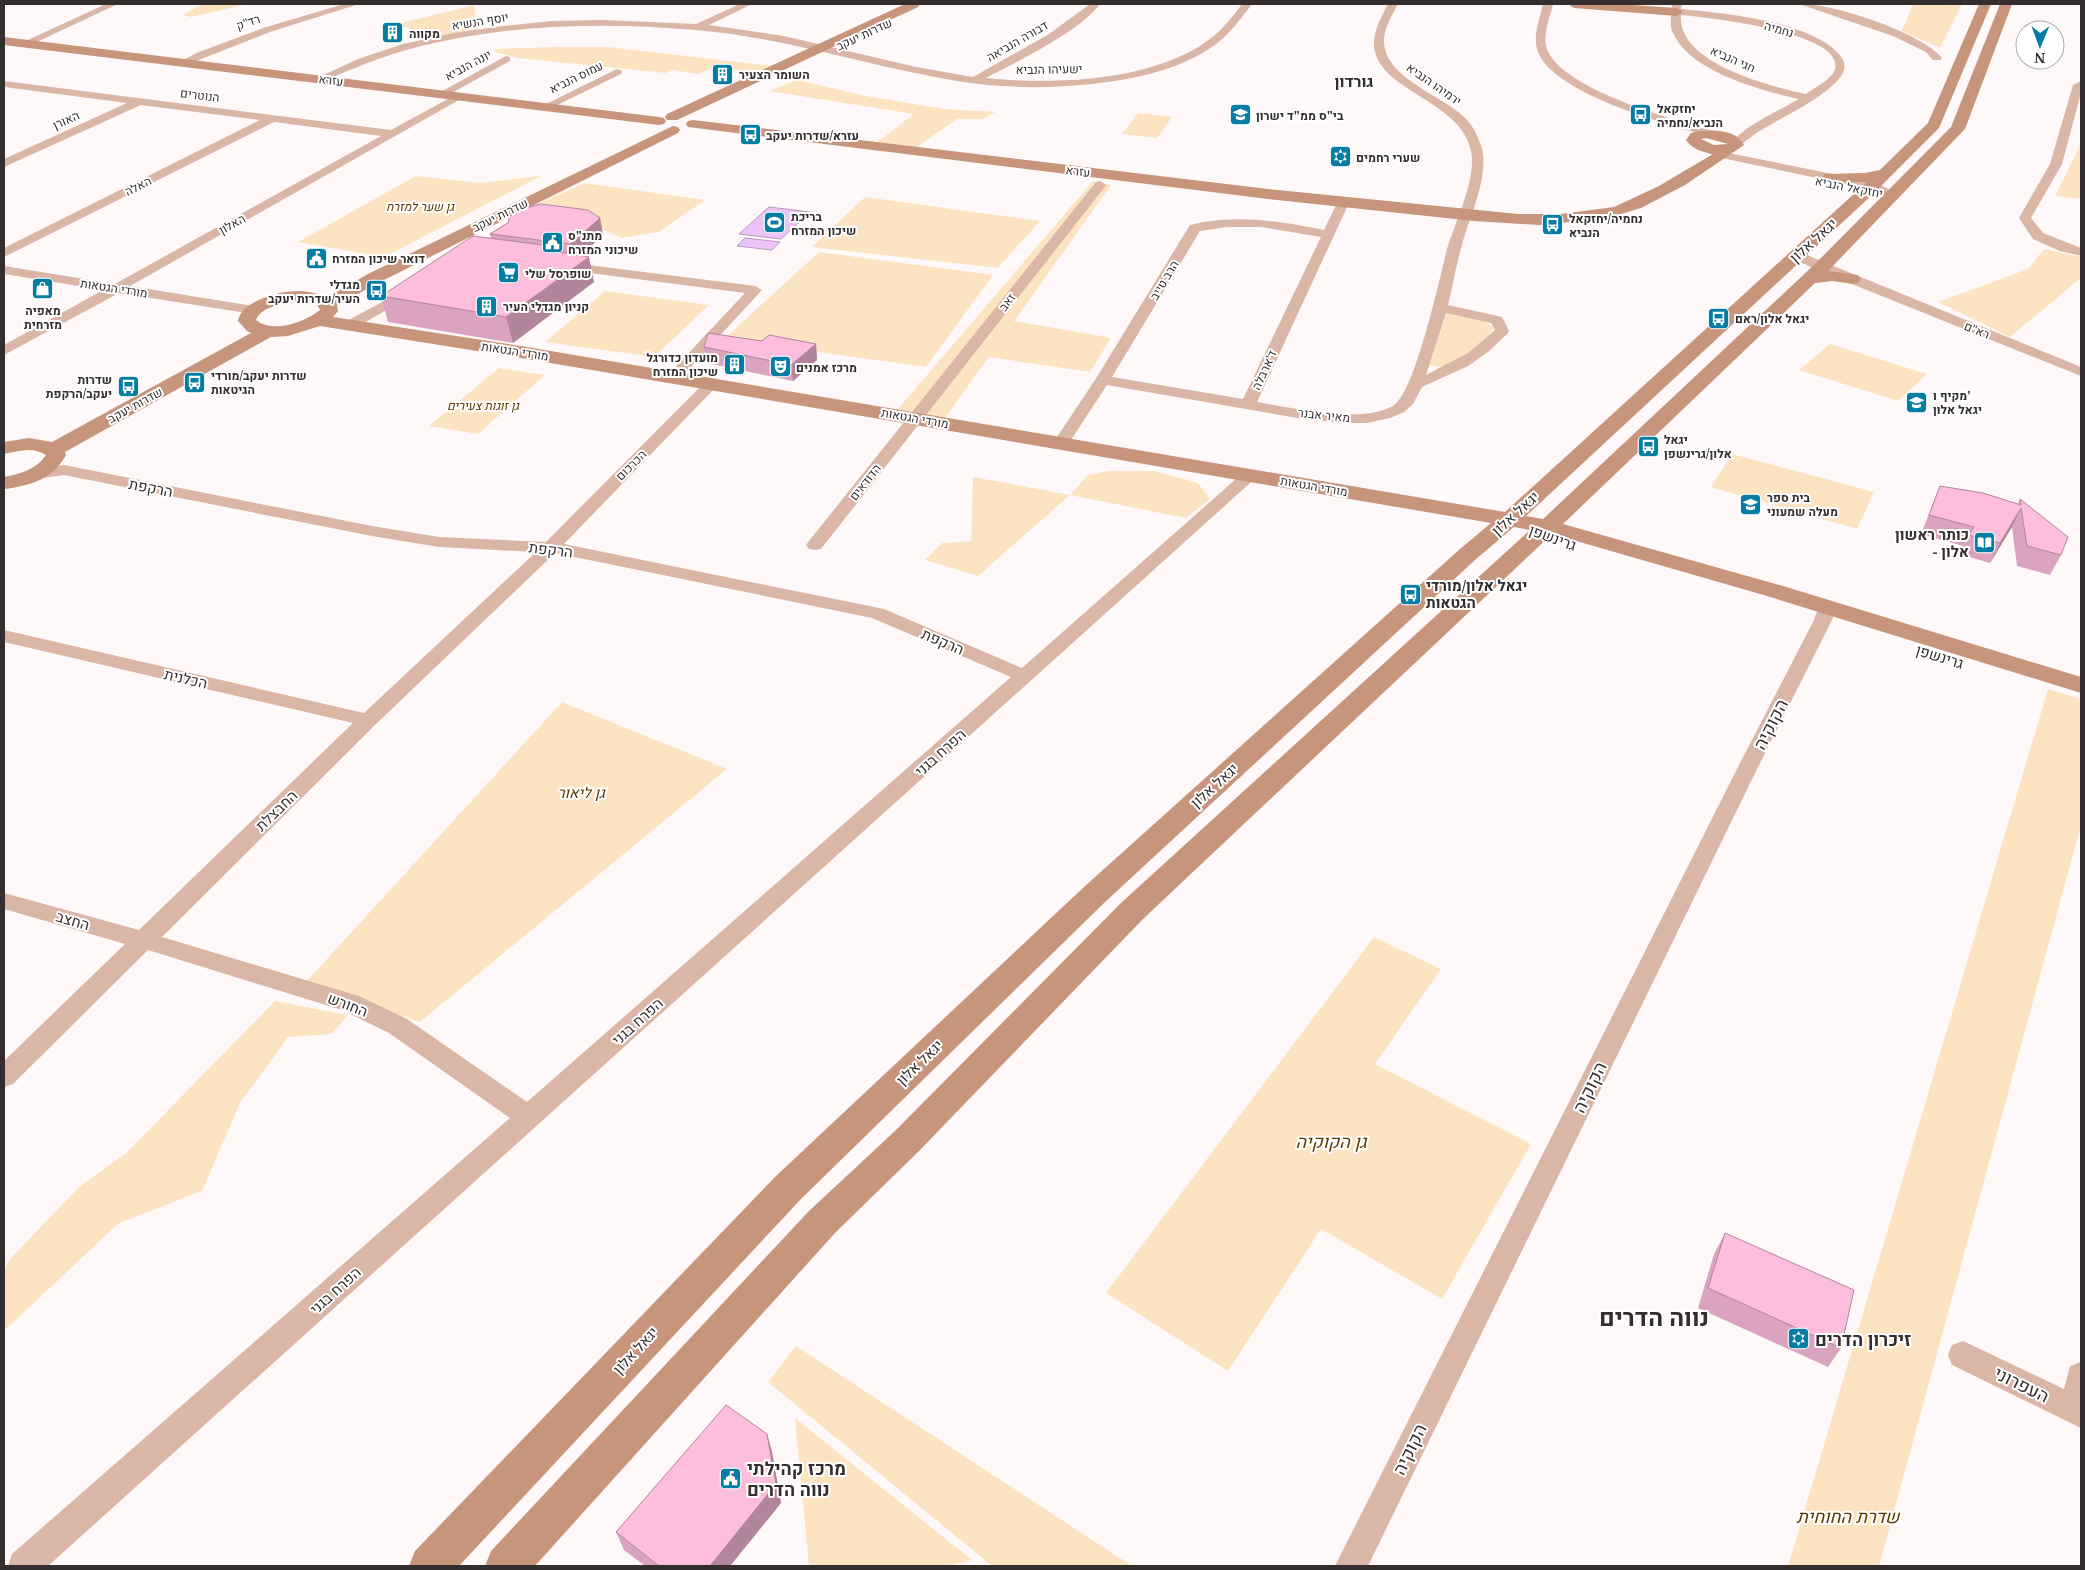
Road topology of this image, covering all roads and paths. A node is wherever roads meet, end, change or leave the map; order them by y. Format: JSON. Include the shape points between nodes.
{"nodes":[{"id":1,"x":114,"y":4,"type":"edge"},
{"id":2,"x":354,"y":4,"type":"edge"},
{"id":3,"x":747,"y":4,"type":"edge"},
{"id":4,"x":914,"y":4,"type":"edge"},
{"id":5,"x":928,"y":4,"type":"edge"},
{"id":6,"x":1095,"y":4,"type":"edge"},
{"id":7,"x":1247,"y":4,"type":"edge"},
{"id":8,"x":1393,"y":4,"type":"edge"},
{"id":9,"x":1548,"y":4,"type":"edge"},
{"id":10,"x":1574,"y":4,"type":"edge"},
{"id":11,"x":1804,"y":4,"type":"edge"},
{"id":12,"x":1984,"y":4,"type":"edge"},
{"id":13,"x":2006,"y":4,"type":"edge"},
{"id":14,"x":1677,"y":8,"type":"edge"},
{"id":15,"x":698,"y":27,"type":"junction"},
{"id":16,"x":4,"y":41,"type":"edge"},
{"id":17,"x":24,"y":44,"type":"junction"},
{"id":18,"x":826,"y":49,"type":"junction"},
{"id":19,"x":1937,"y":58,"type":"dead end"},
{"id":20,"x":506,"y":59,"type":"dead end"},
{"id":21,"x":182,"y":62,"type":"junction"},
{"id":22,"x":617,"y":72,"type":"dead end"},
{"id":23,"x":320,"y":79,"type":"junction"},
{"id":24,"x":975,"y":80,"type":"junction"},
{"id":25,"x":4,"y":84,"type":"edge"},
{"id":26,"x":2081,"y":84,"type":"edge"},
{"id":27,"x":442,"y":94,"type":"junction"},
{"id":28,"x":461,"y":96,"type":"junction"},
{"id":29,"x":1808,"y":98,"type":"junction"},
{"id":30,"x":140,"y":101,"type":"junction"},
{"id":31,"x":547,"y":106,"type":"junction"},
{"id":32,"x":273,"y":118,"type":"junction"},
{"id":33,"x":1658,"y":119,"type":"junction"},
{"id":34,"x":693,"y":122,"type":"junction"},
{"id":35,"x":665,"y":123,"type":"junction"},
{"id":36,"x":393,"y":134,"type":"junction"},
{"id":37,"x":1713,"y":134,"type":"junction"},
{"id":38,"x":1697,"y":143,"type":"junction"},
{"id":39,"x":1728,"y":149,"type":"junction"},
{"id":40,"x":1742,"y":160,"type":"junction"},
{"id":41,"x":4,"y":163,"type":"edge"},
{"id":42,"x":1830,"y":178,"type":"joint"},
{"id":43,"x":1100,"y":185,"type":"dead end"},
{"id":44,"x":1879,"y":187,"type":"junction"},
{"id":45,"x":1343,"y":203,"type":"junction"},
{"id":46,"x":1464,"y":215,"type":"junction"},
{"id":47,"x":1327,"y":234,"type":"junction"},
{"id":48,"x":450,"y":240,"type":"junction"},
{"id":49,"x":467,"y":250,"type":"edge"},
{"id":50,"x":2081,"y":252,"type":"edge"},
{"id":51,"x":4,"y":253,"type":"edge"},
{"id":52,"x":551,"y":264,"type":"edge"},
{"id":53,"x":1813,"y":265,"type":"junction"},
{"id":54,"x":4,"y":270,"type":"edge"},
{"id":55,"x":1852,"y":279,"type":"joint"},
{"id":56,"x":1872,"y":287,"type":"junction"},
{"id":57,"x":116,"y":288,"type":"junction"},
{"id":58,"x":416,"y":288,"type":"edge"},
{"id":59,"x":320,"y":307,"type":"junction"},
{"id":60,"x":1440,"y":307,"type":"junction"},
{"id":61,"x":257,"y":322,"type":"junction"},
{"id":62,"x":350,"y":325,"type":"junction"},
{"id":63,"x":4,"y":351,"type":"edge"},
{"id":64,"x":2081,"y":372,"type":"edge"},
{"id":65,"x":674,"y":378,"type":"junction"},
{"id":66,"x":1103,"y":380,"type":"junction"},
{"id":67,"x":712,"y":384,"type":"junction"},
{"id":68,"x":1416,"y":384,"type":"junction"},
{"id":69,"x":1248,"y":404,"type":"junction"},
{"id":70,"x":916,"y":418,"type":"junction"},
{"id":71,"x":1060,"y":443,"type":"junction"},
{"id":72,"x":4,"y":448,"type":"edge"},
{"id":73,"x":48,"y":460,"type":"junction"},
{"id":74,"x":1251,"y":475,"type":"junction"},
{"id":75,"x":4,"y":483,"type":"edge"},
{"id":76,"x":1427,"y":505,"type":"junction"},
{"id":77,"x":1510,"y":519,"type":"junction"},
{"id":78,"x":1543,"y":530,"type":"junction"},
{"id":79,"x":815,"y":545,"type":"dead end"},
{"id":80,"x":551,"y":546,"type":"junction"},
{"id":81,"x":1468,"y":554,"type":"junction"},
{"id":82,"x":1825,"y":614,"type":"junction"},
{"id":83,"x":4,"y":636,"type":"edge"},
{"id":84,"x":1025,"y":676,"type":"junction"},
{"id":85,"x":2081,"y":686,"type":"edge"},
{"id":86,"x":2081,"y":699,"type":"edge"},
{"id":87,"x":368,"y":720,"type":"junction"},
{"id":88,"x":4,"y":900,"type":"edge"},
{"id":89,"x":143,"y":940,"type":"junction"},
{"id":90,"x":4,"y":1076,"type":"edge"},
{"id":91,"x":529,"y":1117,"type":"junction"},
{"id":92,"x":1963,"y":1355,"type":"dead end"},
{"id":93,"x":2081,"y":1376,"type":"edge"},
{"id":94,"x":2078,"y":1411,"type":"edge"},
{"id":95,"x":24,"y":1566,"type":"edge"},
{"id":96,"x":430,"y":1566,"type":"edge"},
{"id":97,"x":506,"y":1566,"type":"edge"},
{"id":98,"x":1351,"y":1566,"type":"edge"}],
"edges":[{"from":1,"to":17,"type":"street"},
{"from":2,"to":21,"type":"street","name":"רד\"ק","via":[[258,31]]},
{"from":3,"to":15,"type":"street"},
{"from":4,"to":18,"type":"street","name":"שדרות יעקב"},
{"from":5,"to":18,"type":"street","name":"שדרות יעקב"},
{"from":6,"to":24,"type":"street","name":"דבורה הנביאה","via":[[1054,35]]},
{"from":7,"to":24,"type":"street","name":"ישעיהו הנביא","via":[[1222,34],[1207,46],[1169,65],[1141,74],[1061,83]]},
{"from":8,"to":46,"type":"street","name":"ירמיהו הנביא","via":[[1379,44],[1382,56],[1410,86],[1442,105],[1466,126],[1478,153],[1470,200]]},
{"from":9,"to":33,"type":"street","via":[[1541,45],[1549,61],[1592,92]]},
{"from":10,"to":14,"type":"street","name":"נחמיה"},
{"from":11,"to":19,"type":"street","via":[[1900,36],[1934,53]]},
{"from":12,"to":44,"type":"street","name":"יגאל אלון","via":[[1934,124]]},
{"from":13,"to":44,"type":"street","name":"יגאל אלון","via":[[1958,129]]},
{"from":14,"to":29,"type":"street","name":"חגי הנביא","via":[[1677,32],[1697,56],[1719,69]]},
{"from":14,"to":29,"type":"street","name":"נחמיה","via":[[1758,23],[1803,36],[1827,48],[1839,60],[1838,72]]},
{"from":15,"to":18,"type":"street","name":"יוסף הנשיא","via":[[770,36]]},
{"from":15,"to":23,"type":"street","name":"יוסף הנשיא","via":[[604,23],[487,31],[391,51]]},
{"from":16,"to":17,"type":"street","name":"עזרא"},
{"from":17,"to":21,"type":"street","name":"עזרא"},
{"from":18,"to":24,"type":"street","name":"ישעיהו הנביא","via":[[907,69]]},
{"from":18,"to":34,"type":"street","name":"שדרות יעקב"},
{"from":18,"to":35,"type":"street","name":"שדרות יעקב"},
{"from":20,"to":27,"type":"street","name":"יונה הנביא"},
{"from":21,"to":23,"type":"street","name":"עזרא"},
{"from":22,"to":31,"type":"street","name":"עמוס הנביא"},
{"from":23,"to":27,"type":"street","name":"עזרא"},
{"from":25,"to":30,"type":"street","name":"הנוטרים"},
{"from":26,"to":50,"type":"street","via":[[2078,85],[2056,164],[2025,218],[2038,236]]},
{"from":27,"to":28,"type":"street","name":"עזרא"},
{"from":28,"to":31,"type":"street","name":"עזרא"},
{"from":28,"to":36,"type":"street","name":"האלון"},
{"from":29,"to":39,"type":"street","name":"נחמיה"},
{"from":30,"to":32,"type":"street","name":"הנוטרים"},
{"from":30,"to":41,"type":"street","name":"האורן"},
{"from":31,"to":35,"type":"street","name":"עזרא"},
{"from":32,"to":36,"type":"street","name":"הנוטרים"},
{"from":32,"to":51,"type":"street","name":"האלה"},
{"from":33,"to":37,"type":"street"},
{"from":33,"to":38,"type":"street"},
{"from":34,"to":35,"type":"street","name":"עזרא","via":[[683,117]]},
{"from":34,"to":45,"type":"street","name":"עזרא"},
{"from":35,"to":48,"type":"street","name":"שדרות יעקב"},
{"from":35,"to":59,"type":"street","name":"שדרות יעקב","via":[[544,184]]},
{"from":36,"to":57,"type":"street","name":"האלון"},
{"from":37,"to":38,"type":"street","via":[[1696,136]]},
{"from":37,"to":39,"type":"street","via":[[1731,139]]},
{"from":38,"to":39,"type":"street"},
{"from":39,"to":40,"type":"street","name":"יחזקאל הנביא"},
{"from":39,"to":46,"type":"street","name":"נחמיה","via":[[1640,202],[1606,214],[1548,219]]},
{"from":40,"to":42,"type":"street","name":"יחזקאל הנביא"},
{"from":40,"to":44,"type":"street","name":"יחזקאל הנביא","via":[[1758,166]]},
{"from":42,"to":44,"type":"street","via":[[1865,178]]},
{"from":43,"to":70,"type":"street","name":"זאב"},
{"from":44,"to":53,"type":"street","name":"יגאל אלון"},
{"from":45,"to":46,"type":"street","name":"עזרא"},
{"from":45,"to":47,"type":"street","name":"ד'ארבלה"},
{"from":46,"to":60,"type":"street","name":"מאיר אבנר"},
{"from":47,"to":66,"type":"street","name":"הרב טייב","via":[[1247,223],[1195,228]]},
{"from":47,"to":69,"type":"street","name":"ד'ארבלה"},
{"from":48,"to":49,"type":"street"},
{"from":48,"to":59,"type":"street","name":"שדרות יעקב"},
{"from":52,"to":65,"type":"street","via":[[755,290]]},
{"from":53,"to":55,"type":"street","via":[[1834,276]]},
{"from":53,"to":56,"type":"street","name":"רא\"ם"},
{"from":53,"to":77,"type":"street","name":"יגאל אלון"},
{"from":53,"to":78,"type":"street","name":"יגאל אלון"},
{"from":54,"to":57,"type":"street","name":"מורדי הגטאות"},
{"from":55,"to":56,"type":"street","name":"רא\"ם"},
{"from":56,"to":64,"type":"street","name":"רא\"ם"},
{"from":57,"to":61,"type":"street","name":"מורדי הגטאות"},
{"from":57,"to":63,"type":"street","name":"האלון"},
{"from":58,"to":62,"type":"street"},
{"from":59,"to":61,"type":"street","via":[[295,329]]},
{"from":59,"to":61,"type":"street","name":"שדרות יעקב","via":[[281,299],[262,305]]},
{"from":59,"to":62,"type":"street","name":"מורדי הגטאות"},
{"from":60,"to":68,"type":"street","name":"מאיר אבנר"},
{"from":60,"to":68,"type":"street","via":[[1497,320],[1502,331],[1482,350],[1453,369]]},
{"from":61,"to":73,"type":"street","name":"שדרות יעקב"},
{"from":62,"to":65,"type":"street","name":"מורדי הגטאות"},
{"from":65,"to":67,"type":"street","name":"מורדי הגטאות"},
{"from":66,"to":69,"type":"street","name":"ד'ארבלה"},
{"from":66,"to":71,"type":"street","name":"הרב טייב"},
{"from":67,"to":70,"type":"street","name":"מורדי הגטאות"},
{"from":67,"to":80,"type":"street","name":"הכרכום"},
{"from":68,"to":69,"type":"street","name":"מאיר אבנר","via":[[1411,396],[1398,410],[1372,417],[1333,418]]},
{"from":70,"to":71,"type":"street","name":"מורדי הגטאות"},
{"from":70,"to":79,"type":"street","name":"הדודאים"},
{"from":71,"to":74,"type":"street","name":"מורדי הגטאות"},
{"from":72,"to":73,"type":"street"},
{"from":73,"to":75,"type":"street"},
{"from":73,"to":80,"type":"street","name":"הרקפת","via":[[372,531],[439,542]]},
{"from":74,"to":76,"type":"street","name":"מורדי הגטאות"},
{"from":74,"to":84,"type":"street","name":"הפרח בגני"},
{"from":76,"to":77,"type":"street","name":"מורדי הגטאות"},
{"from":76,"to":81,"type":"street","via":[[1462,525]]},
{"from":77,"to":78,"type":"street","name":"גרינשפן"},
{"from":77,"to":81,"type":"street","name":"יגאל אלון"},
{"from":78,"to":82,"type":"street","name":"גרינשפן"},
{"from":78,"to":97,"type":"street","name":"יגאל אלון","via":[[1132,911],[907,1141],[822,1222]]},
{"from":80,"to":84,"type":"street","name":"הרקפת","via":[[877,613]]},
{"from":80,"to":87,"type":"street","name":"החבצלת"},
{"from":81,"to":96,"type":"street","name":"יגאל אלון","via":[[1094,894],[788,1188]]},
{"from":82,"to":85,"type":"street","name":"גרינשפן"},
{"from":82,"to":86,"type":"street","name":"גרינשפן"},
{"from":82,"to":98,"type":"street","name":"הקוקיה"},
{"from":83,"to":87,"type":"street","name":"הכלנית"},
{"from":84,"to":91,"type":"street","name":"הפרח בגני"},
{"from":87,"to":89,"type":"street","name":"החבצלת"},
{"from":88,"to":89,"type":"street","name":"החצב"},
{"from":89,"to":90,"type":"street","name":"החבצלת"},
{"from":89,"to":91,"type":"street","name":"החורש","via":[[350,1003],[398,1026]]},
{"from":91,"to":95,"type":"street","name":"הפרח בגני"},
{"from":92,"to":94,"type":"street","name":"העפרוני"},
{"from":93,"to":94,"type":"street"}]}
